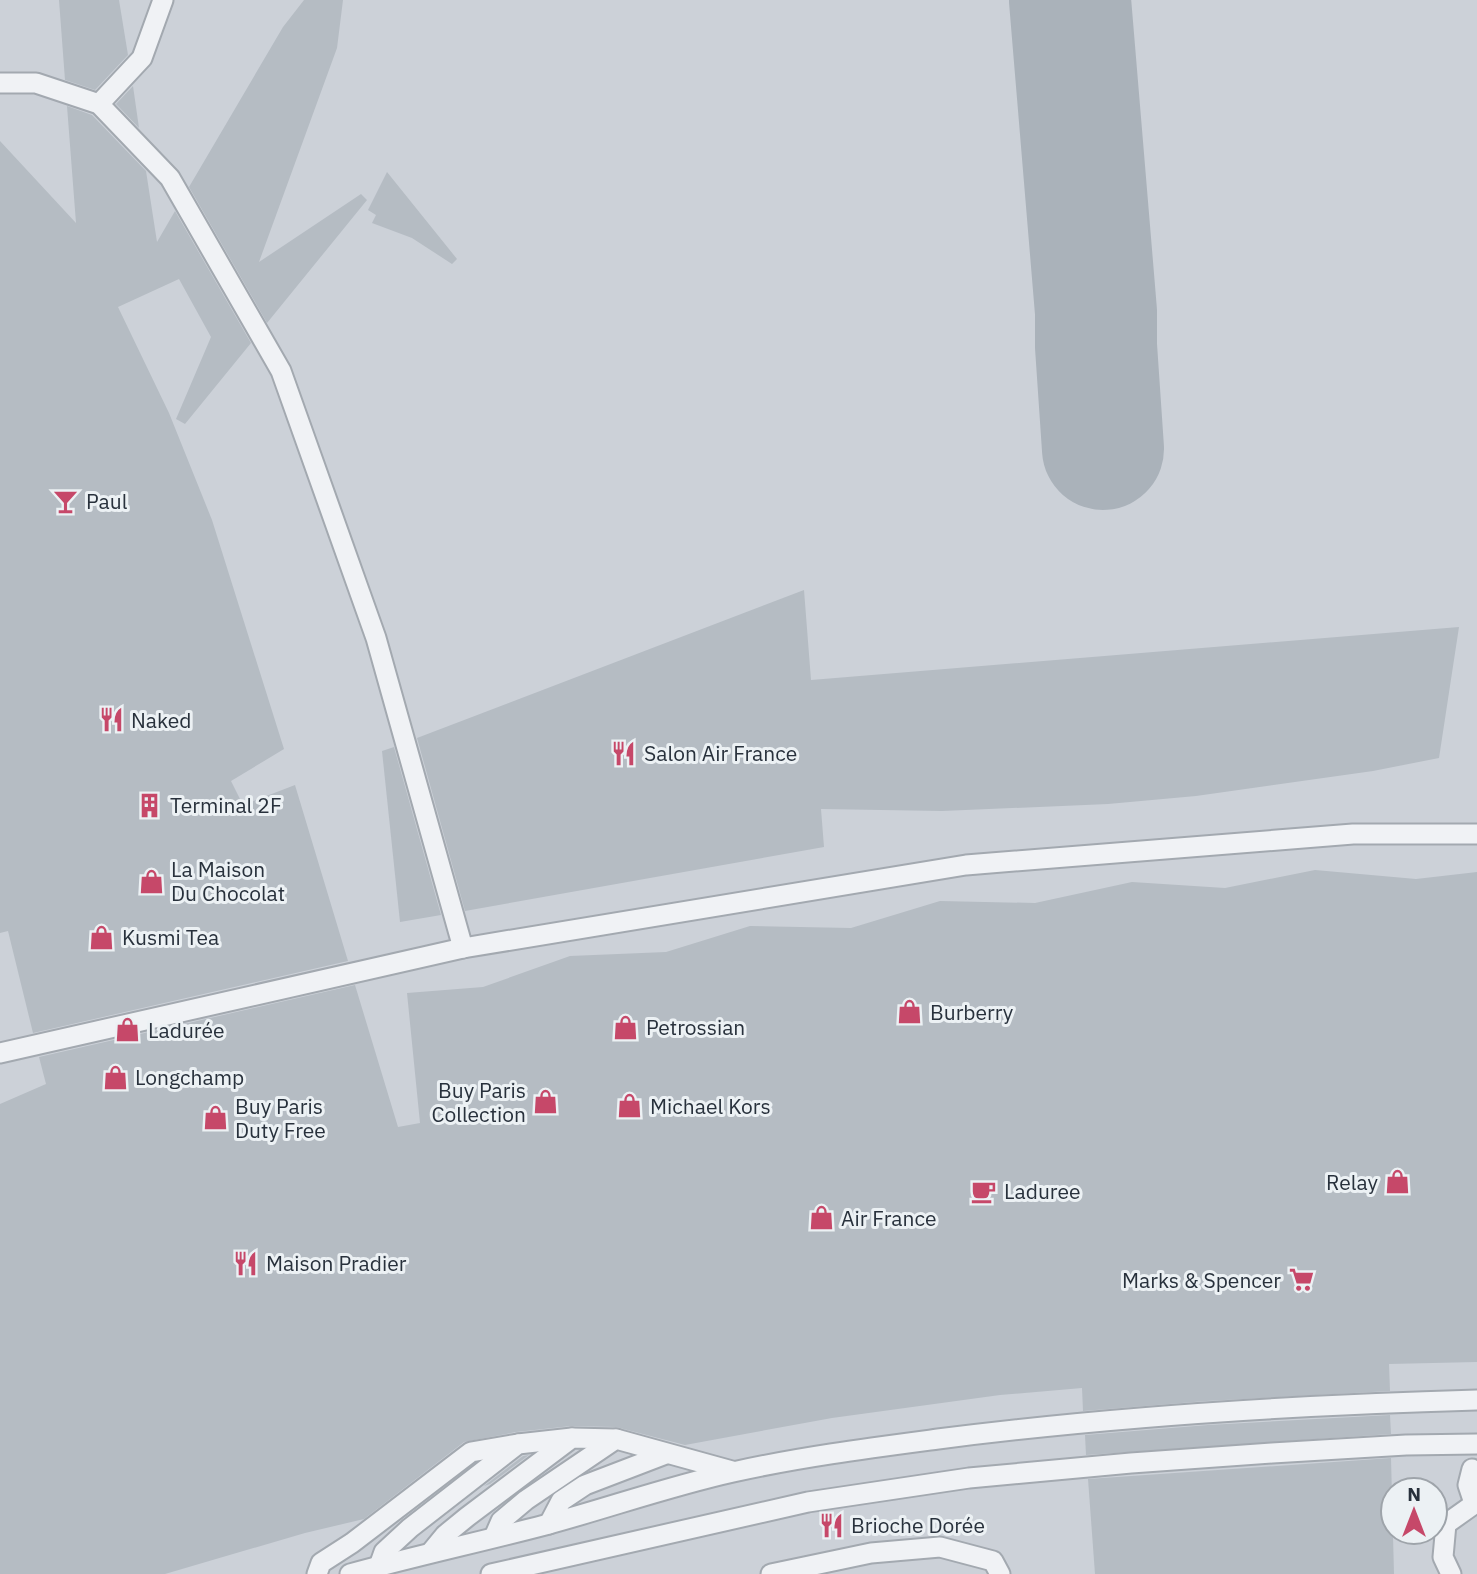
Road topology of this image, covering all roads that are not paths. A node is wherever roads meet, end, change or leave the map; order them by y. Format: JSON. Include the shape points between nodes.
{"nodes":[{"id":1,"x":163,"y":0,"type":"edge"},
{"id":2,"x":0,"y":83,"type":"edge"},
{"id":3,"x":99,"y":104,"type":"junction"},
{"id":4,"x":1477,"y":834,"type":"edge"},
{"id":5,"x":463,"y":948,"type":"junction"},
{"id":6,"x":0,"y":1053,"type":"edge"},
{"id":7,"x":1477,"y":1400,"type":"edge"},
{"id":8,"x":572,"y":1438,"type":"junction"},
{"id":9,"x":617,"y":1438,"type":"junction"},
{"id":10,"x":518,"y":1444,"type":"junction"},
{"id":11,"x":1477,"y":1444,"type":"edge"},
{"id":12,"x":666,"y":1454,"type":"junction"},
{"id":13,"x":1472,"y":1469,"type":"dead end"},
{"id":14,"x":733,"y":1472,"type":"junction"},
{"id":15,"x":1475,"y":1503,"type":"edge"},
{"id":16,"x":549,"y":1524,"type":"junction"},
{"id":17,"x":494,"y":1537,"type":"junction"},
{"id":18,"x":431,"y":1552,"type":"junction"},
{"id":19,"x":379,"y":1566,"type":"junction"},
{"id":20,"x":317,"y":1574,"type":"edge"},
{"id":21,"x":350,"y":1574,"type":"edge"},
{"id":22,"x":491,"y":1574,"type":"edge"},
{"id":23,"x":771,"y":1574,"type":"edge"},
{"id":24,"x":1000,"y":1574,"type":"edge"},
{"id":25,"x":1451,"y":1574,"type":"edge"}],
"edges":[{"from":1,"to":3,"type":"lane","via":[[142,58]]},
{"from":2,"to":3,"type":"lane","via":[[36,83]]},
{"from":3,"to":5,"type":"lane","via":[[170,178],[281,371],[376,638]]},
{"from":4,"to":5,"type":"lane","via":[[1353,834],[966,865]]},
{"from":5,"to":6,"type":"lane"},
{"from":7,"to":14,"type":"lane","via":[[1028,1427]]},
{"from":8,"to":9,"type":"lane"},
{"from":8,"to":10,"type":"lane"},
{"from":8,"to":18,"type":"lane","via":[[467,1517]]},
{"from":9,"to":12,"type":"lane"},
{"from":9,"to":17,"type":"lane","via":[[526,1500],[501,1521]]},
{"from":10,"to":19,"type":"lane","via":[[410,1528],[384,1552]]},
{"from":10,"to":20,"type":"lane","via":[[471,1452],[321,1563]]},
{"from":11,"to":22,"type":"lane","via":[[1272,1453],[969,1478],[808,1502]]},
{"from":12,"to":14,"type":"lane"},
{"from":12,"to":16,"type":"lane","via":[[585,1485],[561,1501]]},
{"from":13,"to":15,"type":"lane","via":[[1468,1485]]},
{"from":14,"to":16,"type":"lane"},
{"from":15,"to":25,"type":"lane","via":[[1446,1524],[1443,1557]]},
{"from":16,"to":17,"type":"lane"},
{"from":17,"to":18,"type":"lane"},
{"from":18,"to":19,"type":"lane"},
{"from":19,"to":21,"type":"lane"},
{"from":23,"to":24,"type":"lane","via":[[871,1553],[940,1547],[993,1561]]}]}
